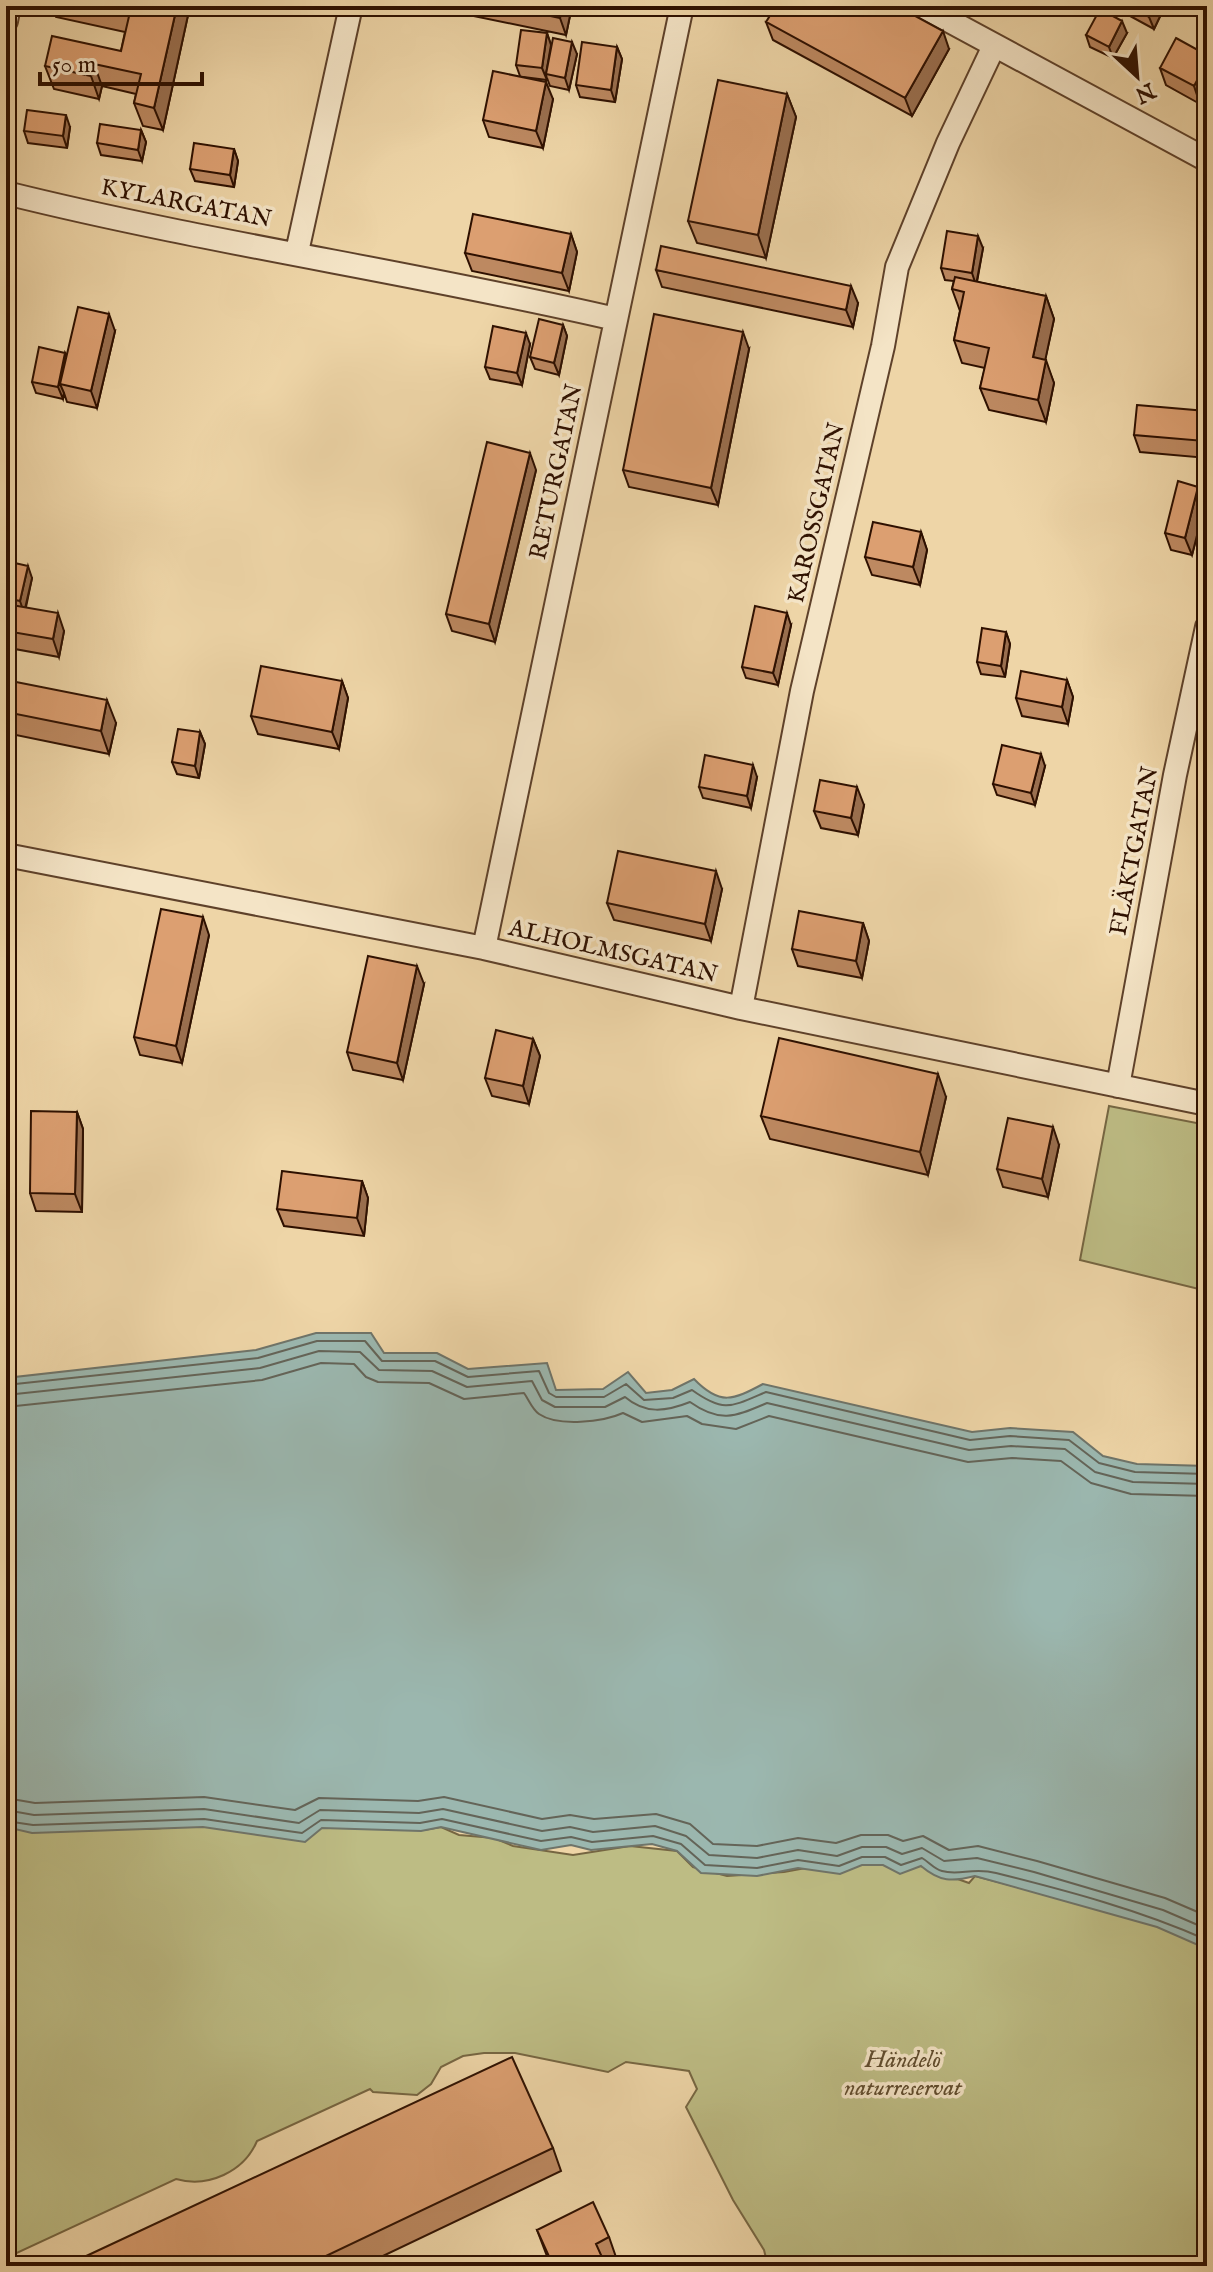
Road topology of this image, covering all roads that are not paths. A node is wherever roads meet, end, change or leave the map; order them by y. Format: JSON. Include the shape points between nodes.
{"nodes":[{"id":1,"x":9,"y":6,"type":"edge"},
{"id":2,"x":351,"y":6,"type":"edge"},
{"id":3,"x":682,"y":6,"type":"edge"},
{"id":4,"x":922,"y":6,"type":"edge"},
{"id":5,"x":6,"y":21,"type":"edge"},
{"id":6,"x":994,"y":46,"type":"junction"},
{"id":7,"x":1207,"y":160,"type":"edge"},
{"id":8,"x":6,"y":193,"type":"edge"},
{"id":9,"x":297,"y":252,"type":"junction"},
{"id":10,"x":615,"y":319,"type":"junction"},
{"id":11,"x":1207,"y":627,"type":"edge"},
{"id":12,"x":6,"y":855,"type":"edge"},
{"id":13,"x":484,"y":948,"type":"junction"},
{"id":14,"x":741,"y":1008,"type":"junction"},
{"id":15,"x":1118,"y":1086,"type":"junction"},
{"id":16,"x":1207,"y":1104,"type":"edge"}],
"edges":[{"from":1,"to":5,"type":"street"},
{"from":2,"to":9,"type":"street","name":"KYLARGATAN"},
{"from":3,"to":10,"type":"street","name":"RETURGATAN"},
{"from":4,"to":6,"type":"street"},
{"from":6,"to":7,"type":"street"},
{"from":6,"to":14,"type":"street","name":"KAROSSGATAN","via":[[897,267],[802,691]]},
{"from":8,"to":9,"type":"street","name":"KYLARGATAN"},
{"from":9,"to":10,"type":"street"},
{"from":10,"to":13,"type":"street","name":"RETURGATAN"},
{"from":11,"to":15,"type":"street","name":"FLÄKTGATAN"},
{"from":12,"to":13,"type":"street","name":"ALHOLMSGATAN"},
{"from":13,"to":14,"type":"street","name":"ALHOLMSGATAN"},
{"from":14,"to":15,"type":"street","name":"ALHOLMSGATAN"},
{"from":15,"to":16,"type":"street","name":"ALHOLMSGATAN"}]}
